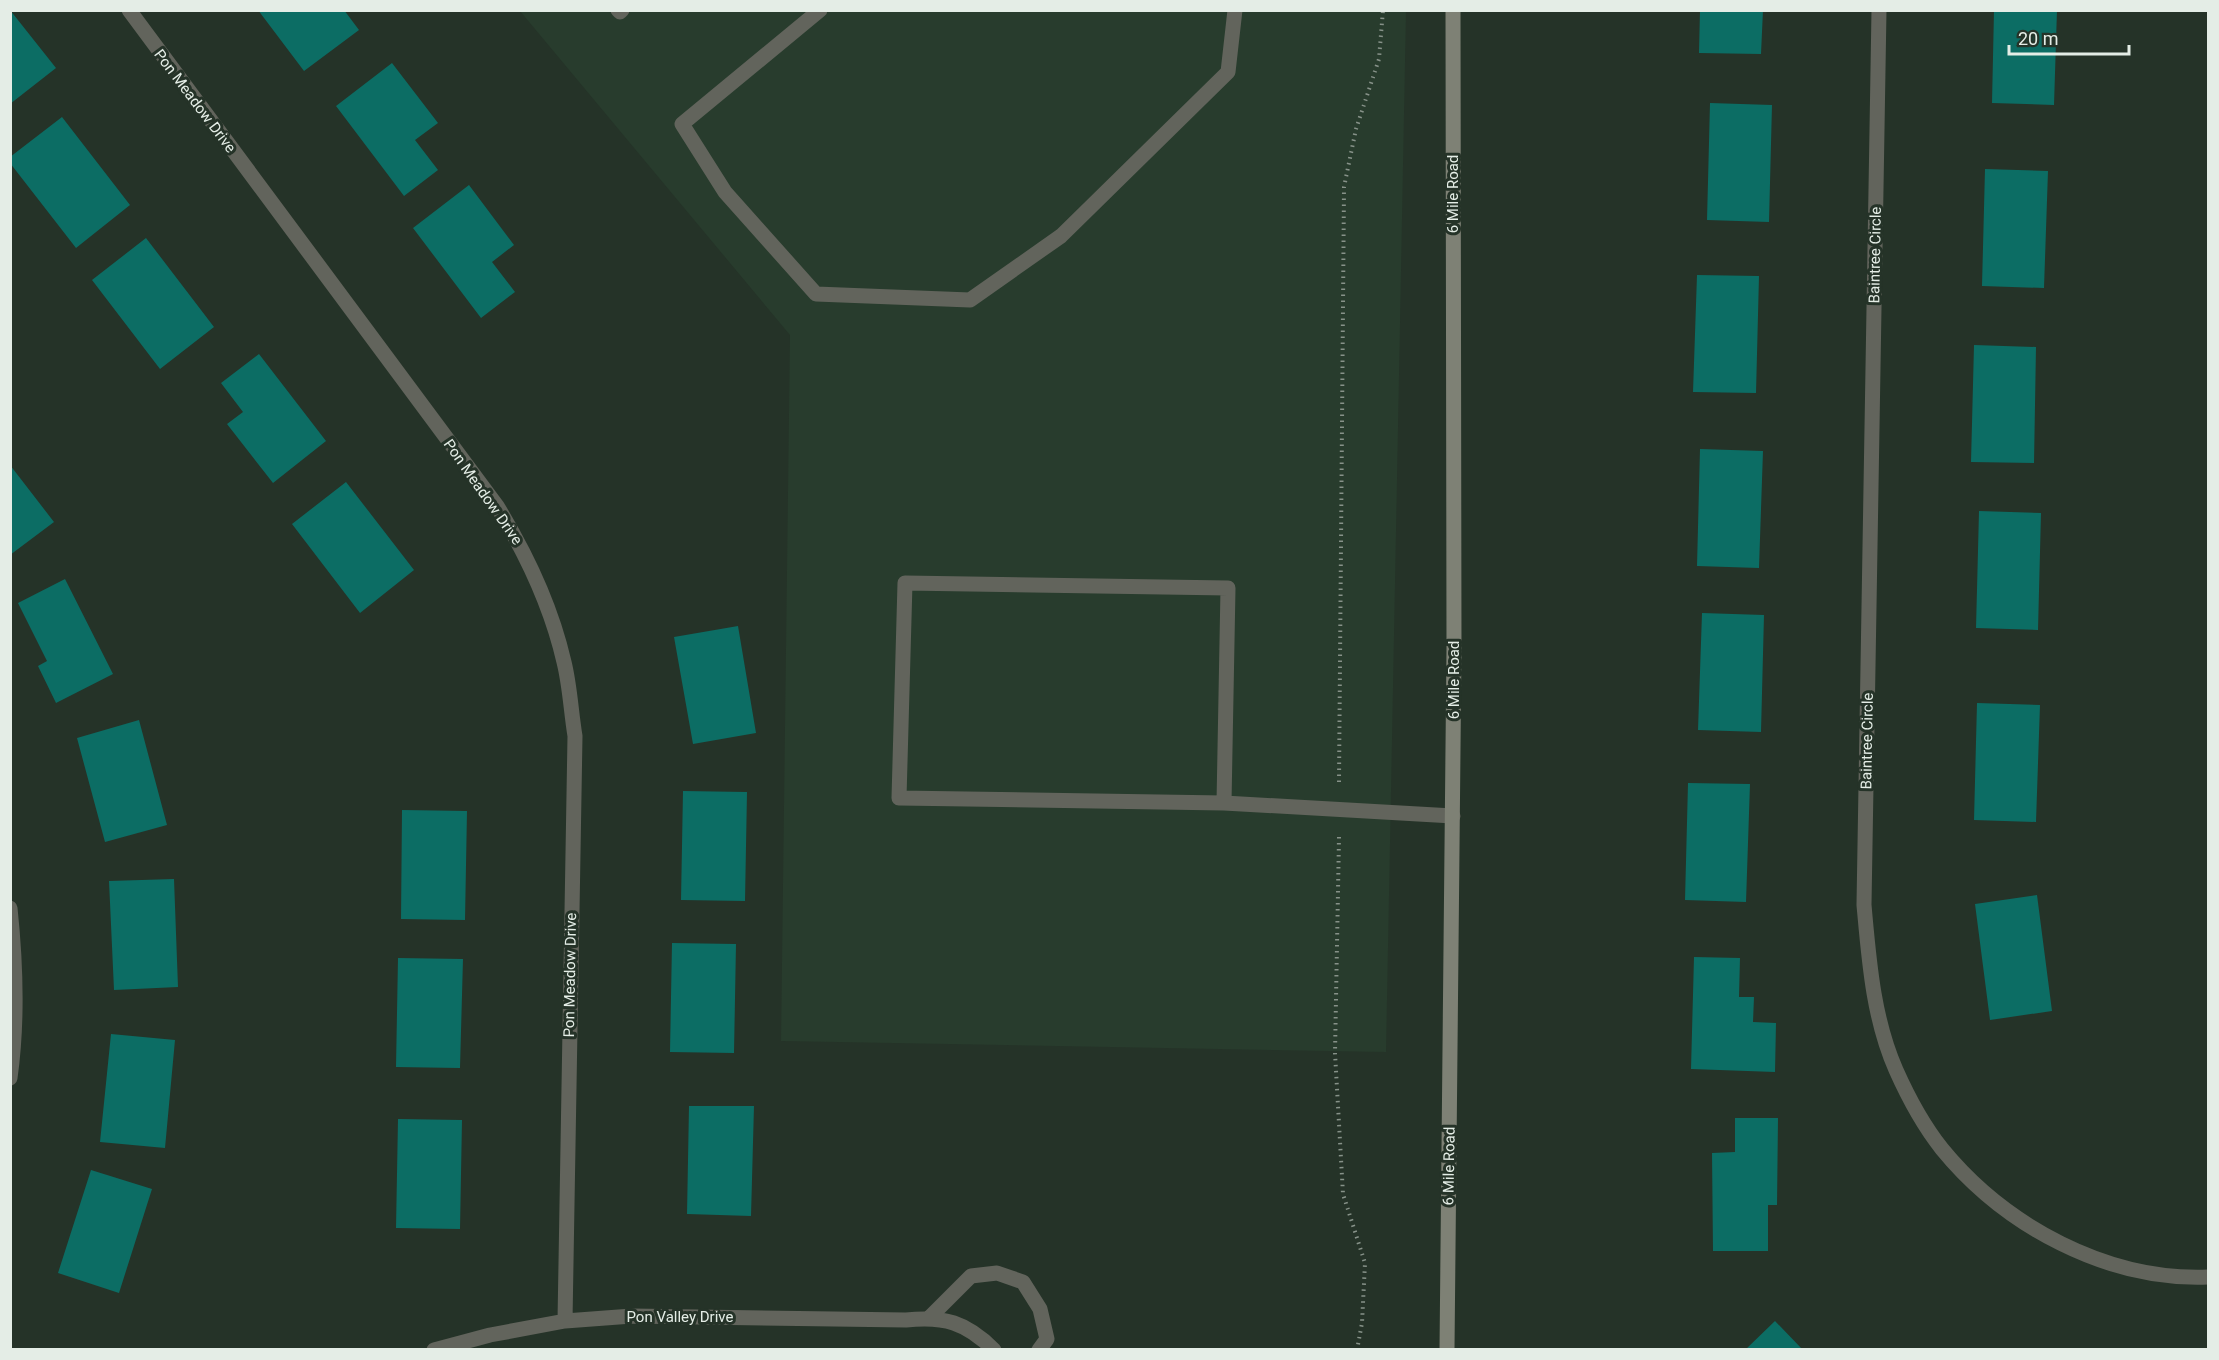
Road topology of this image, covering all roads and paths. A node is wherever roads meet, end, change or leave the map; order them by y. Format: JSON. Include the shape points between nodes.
{"nodes":[{"id":1,"x":129,"y":10,"type":"edge"},
{"id":2,"x":820,"y":10,"type":"edge"},
{"id":3,"x":1235,"y":10,"type":"edge"},
{"id":4,"x":1383,"y":10,"type":"edge"},
{"id":5,"x":1453,"y":10,"type":"edge"},
{"id":6,"x":1880,"y":10,"type":"edge"},
{"id":7,"x":1224,"y":803,"type":"junction"},
{"id":8,"x":1339,"y":809,"type":"junction"},
{"id":9,"x":1453,"y":816,"type":"junction"},
{"id":10,"x":10,"y":908,"type":"edge"},
{"id":11,"x":10,"y":1078,"type":"edge"},
{"id":12,"x":2208,"y":1277,"type":"edge"},
{"id":13,"x":930,"y":1317,"type":"junction"},
{"id":14,"x":565,"y":1321,"type":"junction"},
{"id":15,"x":434,"y":1350,"type":"edge"},
{"id":16,"x":994,"y":1350,"type":"edge"},
{"id":17,"x":1039,"y":1350,"type":"edge"},
{"id":18,"x":1357,"y":1350,"type":"edge"},
{"id":19,"x":1447,"y":1350,"type":"edge"}],
"edges":[{"from":1,"to":14,"type":"street","name":"Pon Meadow Drive","via":[[497,506],[520,544],[554,623],[565,665],[574,736]]},
{"from":2,"to":3,"type":"street","via":[[682,124],[725,192],[816,294],[970,300],[1061,236],[1228,72]]},
{"from":4,"to":8,"type":"path","via":[[1379,59],[1356,129],[1344,187]]},
{"from":5,"to":9,"type":"street","name":"6 Mile Road"},
{"from":6,"to":12,"type":"street","name":"Baintree Circle","via":[[1864,905],[1877,1011],[1895,1068],[1915,1108],[1941,1147],[2007,1211],[2039,1232],[2109,1262],[2158,1274]]},
{"from":7,"to":7,"type":"street","via":[[899,798],[904,582],[1227,588]]},
{"from":7,"to":8,"type":"street"},
{"from":8,"to":9,"type":"street"},
{"from":8,"to":18,"type":"path","via":[[1335,1053],[1343,1194],[1365,1263]]},
{"from":9,"to":19,"type":"street","name":"6 Mile Road"},
{"from":10,"to":11,"type":"street","via":[[16,976]]},
{"from":13,"to":14,"type":"street","name":"Pon Valley Drive","via":[[906,1320],[632,1316]]},
{"from":13,"to":16,"type":"street","name":"Pon Valley Drive","via":[[967,1327]]},
{"from":13,"to":17,"type":"street","via":[[971,1276],[997,1273],[1023,1282],[1040,1309],[1047,1339]]},
{"from":14,"to":15,"type":"street","name":"Pon Valley Drive"}]}
